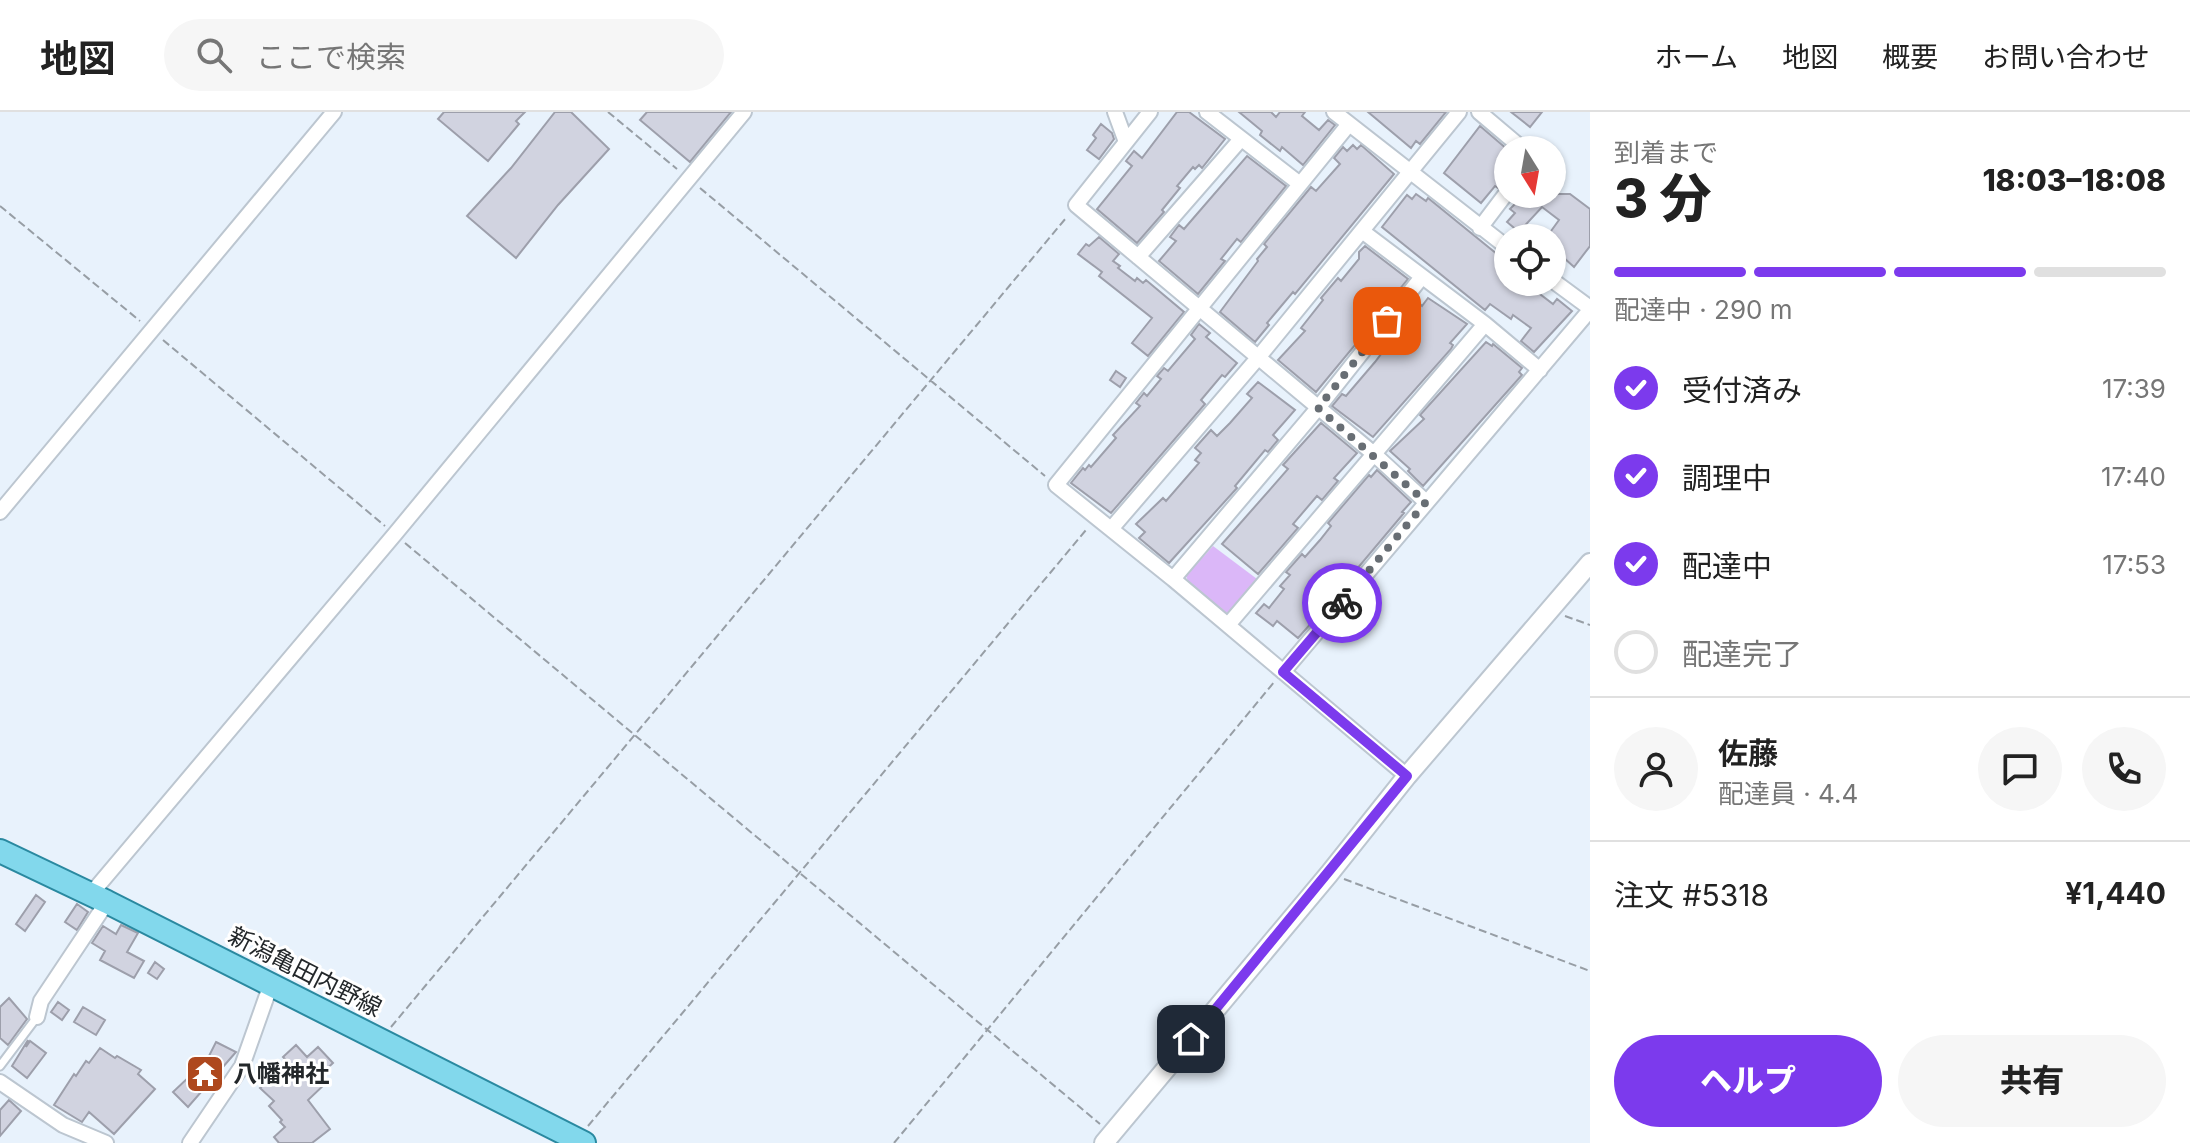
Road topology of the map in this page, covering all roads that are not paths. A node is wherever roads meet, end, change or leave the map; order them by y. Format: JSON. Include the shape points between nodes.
{"nodes":[{"id":1,"x":334,"y":112,"type":"edge"},
{"id":2,"x":744,"y":112,"type":"edge"},
{"id":3,"x":1115,"y":112,"type":"edge"},
{"id":4,"x":1150,"y":112,"type":"edge"},
{"id":5,"x":1207,"y":112,"type":"edge"},
{"id":6,"x":1334,"y":112,"type":"edge"},
{"id":7,"x":1459,"y":112,"type":"edge"},
{"id":8,"x":1479,"y":112,"type":"edge"},
{"id":9,"x":1349,"y":124,"type":"junction"},
{"id":10,"x":1507,"y":136,"type":"edge"},
{"id":11,"x":1241,"y":139,"type":"junction"},
{"id":12,"x":1126,"y":142,"type":"junction"},
{"id":13,"x":1410,"y":173,"type":"junction"},
{"id":14,"x":1300,"y":184,"type":"junction"},
{"id":15,"x":1495,"y":208,"type":"edge"},
{"id":16,"x":1480,"y":228,"type":"junction"},
{"id":17,"x":1362,"y":231,"type":"junction"},
{"id":18,"x":1494,"y":238,"type":"edge"},
{"id":19,"x":1138,"y":257,"type":"junction"},
{"id":20,"x":1421,"y":278,"type":"junction"},
{"id":21,"x":1566,"y":291,"type":"edge"},
{"id":22,"x":1199,"y":309,"type":"junction"},
{"id":23,"x":1590,"y":309,"type":"edge"},
{"id":24,"x":1485,"y":324,"type":"junction"},
{"id":25,"x":1257,"y":359,"type":"junction"},
{"id":26,"x":1540,"y":370,"type":"junction"},
{"id":27,"x":1318,"y":408,"type":"junction"},
{"id":28,"x":1374,"y":454,"type":"junction"},
{"id":29,"x":1426,"y":502,"type":"junction"},
{"id":30,"x":0,"y":512,"type":"edge"},
{"id":31,"x":1111,"y":529,"type":"junction"},
{"id":32,"x":1590,"y":563,"type":"edge"},
{"id":33,"x":1173,"y":579,"type":"junction"},
{"id":34,"x":1228,"y":625,"type":"junction"},
{"id":35,"x":1283,"y":672,"type":"junction"},
{"id":36,"x":1407,"y":776,"type":"junction"},
{"id":37,"x":0,"y":851,"type":"edge"},
{"id":38,"x":99,"y":898,"type":"junction"},
{"id":39,"x":271,"y":984,"type":"junction"},
{"id":40,"x":37,"y":1017,"type":"joint"},
{"id":41,"x":0,"y":1066,"type":"edge"},
{"id":42,"x":2,"y":1088,"type":"edge"},
{"id":43,"x":1108,"y":1138,"type":"edge"},
{"id":44,"x":580,"y":1141,"type":"edge"},
{"id":45,"x":106,"y":1143,"type":"edge"},
{"id":46,"x":190,"y":1143,"type":"edge"}],
"edges":[{"from":1,"to":30,"type":"street"},
{"from":2,"to":38,"type":"street"},
{"from":3,"to":12,"type":"street"},
{"from":4,"to":12,"type":"street"},
{"from":5,"to":11,"type":"street"},
{"from":6,"to":9,"type":"street"},
{"from":7,"to":13,"type":"street"},
{"from":8,"to":10,"type":"street"},
{"from":9,"to":13,"type":"street"},
{"from":9,"to":14,"type":"street"},
{"from":11,"to":14,"type":"street"},
{"from":11,"to":19,"type":"street"},
{"from":12,"to":19,"type":"street","via":[[1076,205]]},
{"from":13,"to":16,"type":"street"},
{"from":13,"to":17,"type":"street"},
{"from":14,"to":22,"type":"street"},
{"from":15,"to":16,"type":"street"},
{"from":16,"to":18,"type":"street"},
{"from":17,"to":20,"type":"street"},
{"from":17,"to":25,"type":"street"},
{"from":19,"to":22,"type":"street"},
{"from":20,"to":24,"type":"street"},
{"from":20,"to":27,"type":"street"},
{"from":21,"to":23,"type":"street"},
{"from":22,"to":25,"type":"street"},
{"from":22,"to":31,"type":"street","via":[[1056,485]]},
{"from":23,"to":26,"type":"street"},
{"from":24,"to":26,"type":"street"},
{"from":24,"to":28,"type":"street"},
{"from":25,"to":27,"type":"street"},
{"from":25,"to":31,"type":"street"},
{"from":26,"to":29,"type":"street"},
{"from":27,"to":28,"type":"street"},
{"from":27,"to":33,"type":"street"},
{"from":28,"to":29,"type":"street"},
{"from":28,"to":34,"type":"street"},
{"from":29,"to":35,"type":"street"},
{"from":31,"to":33,"type":"street"},
{"from":32,"to":36,"type":"street"},
{"from":33,"to":34,"type":"street"},
{"from":34,"to":35,"type":"street"},
{"from":35,"to":36,"type":"street"},
{"from":36,"to":43,"type":"street"},
{"from":37,"to":38,"type":"main road","name":"新潟亀田内野線"},
{"from":38,"to":39,"type":"main road","name":"新潟亀田内野線"},
{"from":38,"to":40,"type":"street"},
{"from":39,"to":44,"type":"main road","name":"新潟亀田内野線"},
{"from":39,"to":46,"type":"street","via":[[242,1066]]},
{"from":40,"to":41,"type":"lane"},
{"from":42,"to":45,"type":"street","via":[[63,1125]]}]}
